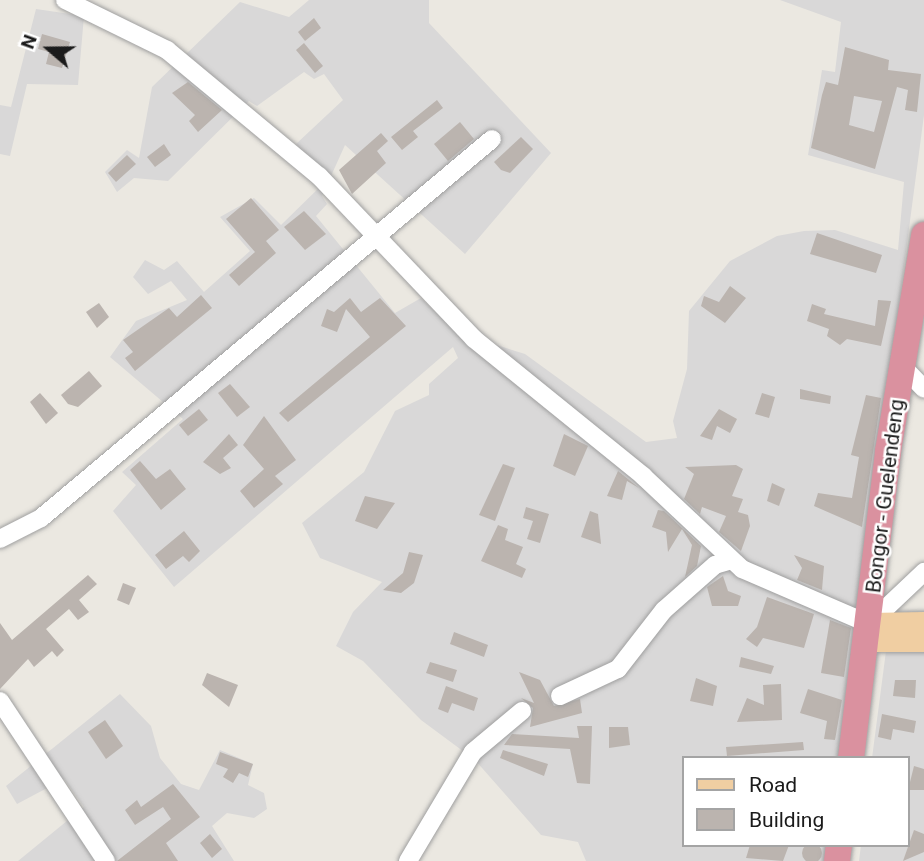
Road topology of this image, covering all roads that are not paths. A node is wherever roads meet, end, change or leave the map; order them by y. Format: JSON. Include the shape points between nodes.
{"nodes":[{"id":1,"x":65,"y":0,"type":"edge"},
{"id":2,"x":492,"y":139,"type":"dead end"},
{"id":3,"x":924,"y":235,"type":"edge"},
{"id":4,"x":378,"y":237,"type":"junction"},
{"id":5,"x":903,"y":367,"type":"junction"},
{"id":6,"x":924,"y":389,"type":"edge"},
{"id":7,"x":2,"y":542,"type":"edge"},
{"id":8,"x":731,"y":560,"type":"junction"},
{"id":9,"x":924,"y":572,"type":"edge"},
{"id":10,"x":924,"y":623,"type":"edge"},
{"id":11,"x":868,"y":632,"type":"junction"},
{"id":12,"x":924,"y":640,"type":"edge"},
{"id":13,"x":560,"y":696,"type":"dead end"},
{"id":14,"x":0,"y":701,"type":"edge"},
{"id":15,"x":522,"y":711,"type":"dead end"},
{"id":16,"x":851,"y":756,"type":"edge"},
{"id":17,"x":106,"y":861,"type":"edge"},
{"id":18,"x":408,"y":861,"type":"edge"}],
"edges":[{"from":1,"to":4,"type":"street","via":[[180,59],[319,176]]},
{"from":2,"to":4,"type":"street"},
{"from":3,"to":5,"type":"highway","name":"Bongor - Guelendeng"},
{"from":4,"to":7,"type":"street"},
{"from":4,"to":8,"type":"street","via":[[474,339],[643,476]]},
{"from":5,"to":6,"type":"street"},
{"from":5,"to":11,"type":"highway","name":"Bongor - Guelendeng"},
{"from":8,"to":11,"type":"street"},
{"from":8,"to":13,"type":"street","via":[[715,565],[669,605],[618,668]]},
{"from":9,"to":11,"type":"street"},
{"from":10,"to":11,"type":"main road"},
{"from":11,"to":12,"type":"main road"},
{"from":11,"to":16,"type":"highway","name":"Bongor - Guelendeng"},
{"from":14,"to":17,"type":"street"},
{"from":15,"to":18,"type":"street","via":[[473,752]]}]}
